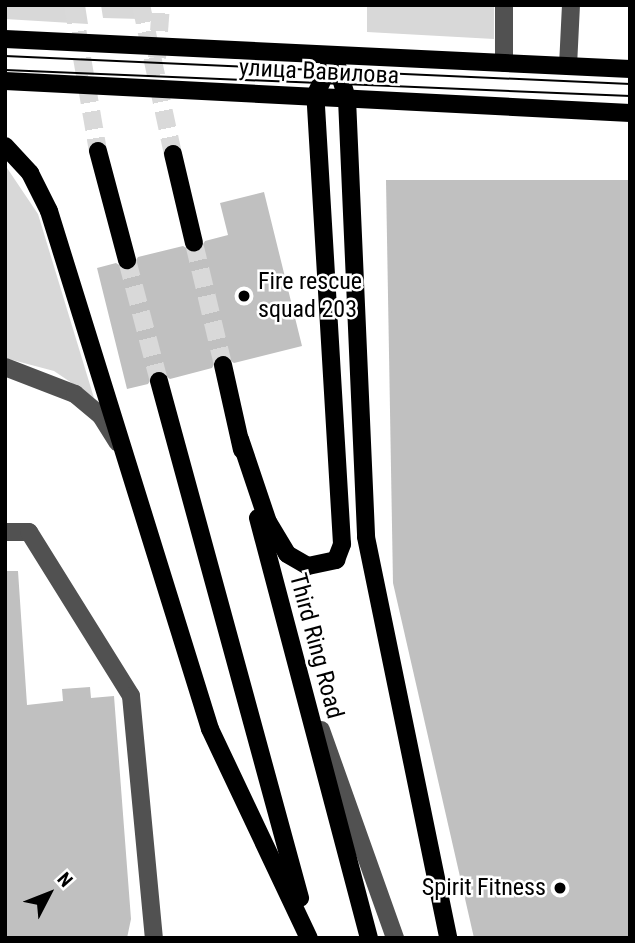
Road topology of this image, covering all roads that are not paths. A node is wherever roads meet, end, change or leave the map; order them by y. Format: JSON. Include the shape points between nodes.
{"nodes":[{"id":1,"x":571,"y":5,"type":"edge"},
{"id":2,"x":509,"y":14,"type":"edge"},
{"id":3,"x":5,"y":39,"type":"edge"},
{"id":4,"x":334,"y":55,"type":"junction"},
{"id":5,"x":504,"y":63,"type":"junction"},
{"id":6,"x":568,"y":66,"type":"junction"},
{"id":7,"x":630,"y":69,"type":"edge"},
{"id":8,"x":5,"y":80,"type":"edge"},
{"id":9,"x":315,"y":96,"type":"junction"},
{"id":10,"x":347,"y":99,"type":"junction"},
{"id":11,"x":630,"y":113,"type":"edge"},
{"id":12,"x":5,"y":146,"type":"edge"},
{"id":13,"x":97,"y":151,"type":"tunnel mouth"},
{"id":14,"x":173,"y":154,"type":"tunnel mouth"},
{"id":15,"x":194,"y":243,"type":"tunnel mouth"},
{"id":16,"x":127,"y":260,"type":"tunnel mouth"},
{"id":17,"x":223,"y":365,"type":"tunnel mouth"},
{"id":18,"x":5,"y":366,"type":"edge"},
{"id":19,"x":159,"y":381,"type":"tunnel mouth"},
{"id":20,"x":240,"y":439,"type":"junction"},
{"id":21,"x":134,"y":480,"type":"junction"},
{"id":22,"x":5,"y":532,"type":"edge"},
{"id":23,"x":286,"y":631,"type":"junction"},
{"id":24,"x":154,"y":938,"type":"edge"},
{"id":25,"x":310,"y":938,"type":"edge"},
{"id":26,"x":369,"y":938,"type":"edge"},
{"id":27,"x":394,"y":938,"type":"edge"},
{"id":28,"x":448,"y":938,"type":"edge"}],
"edges":[{"from":1,"to":6,"type":"street"},
{"from":2,"to":5,"type":"street"},
{"from":3,"to":4,"type":"main road","name":"улица Вавилова"},
{"from":4,"to":5,"type":"main road","name":"улица Вавилова"},
{"from":4,"to":9,"type":"main road"},
{"from":4,"to":10,"type":"main road"},
{"from":5,"to":6,"type":"main road","name":"улица Вавилова"},
{"from":6,"to":7,"type":"main road","name":"улица Вавилова"},
{"from":8,"to":9,"type":"main road","name":"улица Вавилова"},
{"from":9,"to":10,"type":"main road","name":"улица Вавилова"},
{"from":9,"to":20,"type":"main road","via":[[342,544],[336,560],[308,566],[287,554],[268,522]]},
{"from":10,"to":11,"type":"main road","name":"улица Вавилова"},
{"from":10,"to":28,"type":"main road","via":[[366,537]]},
{"from":12,"to":21,"type":"main road","via":[[30,173],[49,211]]},
{"from":13,"to":16,"type":"main road"},
{"from":14,"to":15,"type":"main road"},
{"from":17,"to":20,"type":"main road","name":"Third Ring Road"},
{"from":18,"to":21,"type":"street","via":[[51,380],[90,407],[114,436]]},
{"from":19,"to":25,"type":"main road"},
{"from":20,"to":23,"type":"main road","name":"Third Ring Road"},
{"from":21,"to":25,"type":"main road","via":[[210,729]]},
{"from":22,"to":24,"type":"street","via":[[29,532],[131,696]]},
{"from":23,"to":26,"type":"main road","name":"Third Ring Road"},
{"from":23,"to":27,"type":"street"}]}
